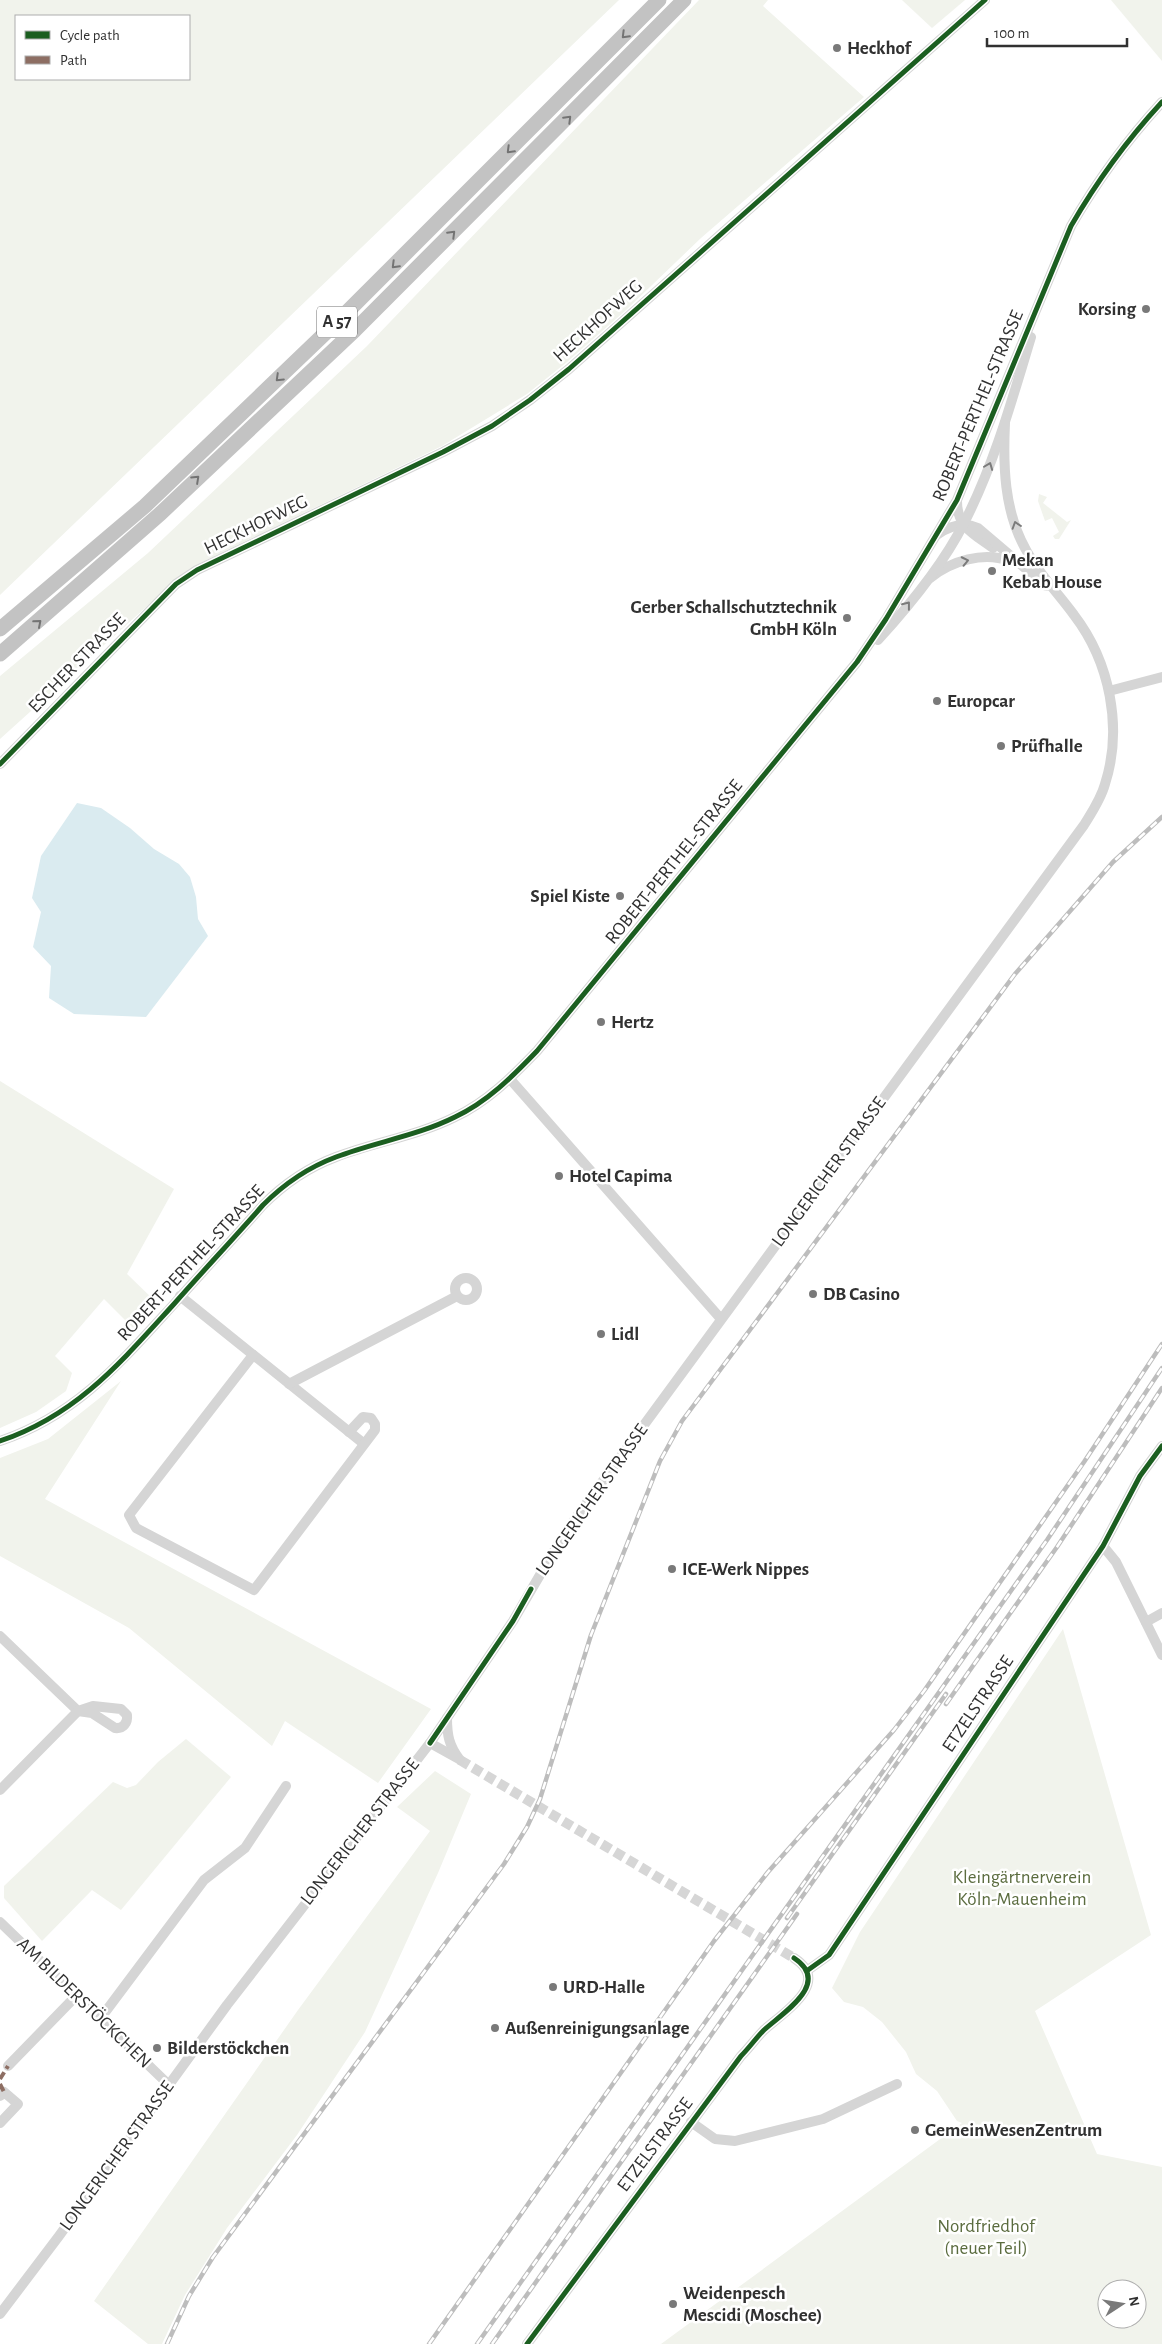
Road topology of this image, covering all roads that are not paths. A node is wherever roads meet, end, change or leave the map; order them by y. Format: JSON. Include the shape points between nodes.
{"nodes":[{"id":1,"x":659,"y":0,"type":"edge"},
{"id":2,"x":684,"y":0,"type":"edge"},
{"id":3,"x":985,"y":0,"type":"edge"},
{"id":4,"x":1162,"y":102,"type":"edge"},
{"id":5,"x":1052,"y":272,"type":"junction"},
{"id":6,"x":1005,"y":423,"type":"junction"},
{"id":7,"x":957,"y":500,"type":"junction"},
{"id":8,"x":963,"y":525,"type":"junction"},
{"id":9,"x":935,"y":537,"type":"junction"},
{"id":10,"x":1009,"y":561,"type":"junction"},
{"id":11,"x":1022,"y":566,"type":"junction"},
{"id":12,"x":926,"y":581,"type":"junction"},
{"id":13,"x":176,"y":584,"type":"joint"},
{"id":14,"x":1058,"y":596,"type":"junction"},
{"id":15,"x":0,"y":629,"type":"edge"},
{"id":16,"x":0,"y":654,"type":"edge"},
{"id":17,"x":863,"y":654,"type":"junction"},
{"id":18,"x":1162,"y":678,"type":"edge"},
{"id":19,"x":1108,"y":691,"type":"junction"},
{"id":20,"x":0,"y":764,"type":"edge"},
{"id":21,"x":510,"y":1079,"type":"junction"},
{"id":22,"x":180,"y":1296,"type":"junction"},
{"id":23,"x":457,"y":1296,"type":"dead end"},
{"id":24,"x":721,"y":1319,"type":"junction"},
{"id":25,"x":253,"y":1355,"type":"junction"},
{"id":26,"x":290,"y":1384,"type":"junction"},
{"id":27,"x":349,"y":1432,"type":"junction"},
{"id":28,"x":0,"y":1442,"type":"edge"},
{"id":29,"x":363,"y":1443,"type":"junction"},
{"id":30,"x":1162,"y":1446,"type":"edge"},
{"id":31,"x":1103,"y":1546,"type":"junction"},
{"id":32,"x":1162,"y":1613,"type":"edge"},
{"id":33,"x":1146,"y":1622,"type":"junction"},
{"id":34,"x":0,"y":1636,"type":"edge"},
{"id":35,"x":1162,"y":1656,"type":"edge"},
{"id":36,"x":447,"y":1718,"type":"junction"},
{"id":37,"x":430,"y":1743,"type":"junction"},
{"id":38,"x":286,"y":1786,"type":"dead end"},
{"id":39,"x":0,"y":1790,"type":"edge"},
{"id":40,"x":0,"y":1922,"type":"edge"},
{"id":41,"x":794,"y":1958,"type":"tunnel mouth"},
{"id":42,"x":808,"y":1970,"type":"junction"},
{"id":43,"x":76,"y":1996,"type":"junction"},
{"id":44,"x":100,"y":2019,"type":"junction"},
{"id":45,"x":8,"y":2066,"type":"dead end"},
{"id":46,"x":897,"y":2084,"type":"dead end"},
{"id":47,"x":169,"y":2085,"type":"junction"},
{"id":48,"x":0,"y":2096,"type":"edge"},
{"id":49,"x":690,"y":2122,"type":"junction"},
{"id":50,"x":0,"y":2123,"type":"edge"},
{"id":51,"x":0,"y":2314,"type":"edge"},
{"id":52,"x":527,"y":2344,"type":"edge"}],
"edges":[{"from":1,"to":15,"type":"highway","number":"A 57","one_way":true,"via":[[334,326],[144,506]]},
{"from":16,"to":2,"type":"highway","number":"A 57","one_way":true,"via":[[161,512],[355,330]]},
{"from":3,"to":13,"type":"street","name":"HECKHOFWEG","via":[[530,400],[492,426],[443,452],[197,570]]},
{"from":4,"to":5,"type":"street","name":"ROBERT-PERTHEL-STRASSE","via":[[1091,191],[1071,226]]},
{"from":5,"to":6,"type":"street","name":"ROBERT-PERTHEL-STRASSE"},
{"from":5,"to":7,"type":"street","name":"ROBERT-PERTHEL-STRASSE"},
{"from":8,"to":6,"type":"street","name":"ROBERT-PERTHEL-STRASSE","one_way":true},
{"from":14,"to":6,"type":"street","name":"LONGERICHER STRASSE","one_way":true,"via":[[1024,547],[1008,501],[1003,458]]},
{"from":7,"to":8,"type":"street","via":[[957,515]]},
{"from":7,"to":9,"type":"street","name":"ROBERT-PERTHEL-STRASSE"},
{"from":8,"to":9,"type":"street","via":[[946,528]]},
{"from":8,"to":10,"type":"street","name":"LONGERICHER STRASSE"},
{"from":8,"to":11,"type":"street","name":"LONGERICHER STRASSE","via":[[978,528]]},
{"from":8,"to":12,"type":"street","name":"ROBERT-PERTHEL-STRASSE"},
{"from":9,"to":17,"type":"street","name":"ROBERT-PERTHEL-STRASSE"},
{"from":10,"to":11,"type":"street","name":"LONGERICHER STRASSE"},
{"from":12,"to":10,"type":"street","name":"LONGERICHER STRASSE","one_way":true,"via":[[963,560],[988,558]]},
{"from":11,"to":14,"type":"street","name":"LONGERICHER STRASSE"},
{"from":17,"to":12,"type":"street","name":"ROBERT-PERTHEL-STRASSE","one_way":true,"via":[[888,630]]},
{"from":13,"to":20,"type":"street","name":"ESCHER STRASSE"},
{"from":14,"to":19,"type":"street","name":"LONGERICHER STRASSE","via":[[1090,640],[1102,666]]},
{"from":17,"to":21,"type":"street","name":"ROBERT-PERTHEL-STRASSE","via":[[543,1044]]},
{"from":18,"to":19,"type":"street"},
{"from":19,"to":24,"type":"street","name":"LONGERICHER STRASSE","via":[[1113,753],[1105,786],[1084,825]]},
{"from":21,"to":22,"type":"street","name":"ROBERT-PERTHEL-STRASSE","via":[[473,1108],[454,1118],[402,1138],[333,1158],[294,1179],[263,1204]]},
{"from":21,"to":24,"type":"street"},
{"from":22,"to":25,"type":"street"},
{"from":22,"to":28,"type":"street","name":"ROBERT-PERTHEL-STRASSE","via":[[95,1388],[50,1420]]},
{"from":23,"to":26,"type":"street"},
{"from":24,"to":36,"type":"street","name":"LONGERICHER STRASSE","via":[[564,1534],[513,1621]]},
{"from":25,"to":26,"type":"street"},
{"from":25,"to":29,"type":"street","via":[[129,1515],[136,1528],[254,1590]]},
{"from":26,"to":27,"type":"street"},
{"from":27,"to":29,"type":"street"},
{"from":27,"to":29,"type":"street","via":[[360,1418],[371,1418],[375,1430]]},
{"from":30,"to":31,"type":"street","name":"ETZELSTRASSE","via":[[1140,1476]]},
{"from":31,"to":33,"type":"street","via":[[1116,1562]]},
{"from":31,"to":42,"type":"street","name":"ETZELSTRASSE","via":[[829,1955]]},
{"from":32,"to":33,"type":"street"},
{"from":33,"to":35,"type":"street"},
{"from":34,"to":39,"type":"street","via":[[78,1711]]},
{"from":36,"to":37,"type":"street","name":"LONGERICHER STRASSE"},
{"from":36,"to":37,"type":"street","via":[[447,1735],[460,1760]]},
{"from":37,"to":47,"type":"street","name":"LONGERICHER STRASSE","via":[[247,1978]]},
{"from":38,"to":44,"type":"street","via":[[245,1848],[204,1880]]},
{"from":40,"to":43,"type":"street","name":"AM BILDERSTÖCKCHEN"},
{"from":41,"to":42,"type":"street"},
{"from":42,"to":49,"type":"street","name":"ETZELSTRASSE","via":[[809,1983],[800,1997],[762,2032]]},
{"from":43,"to":44,"type":"street","name":"AM BILDERSTÖCKCHEN"},
{"from":43,"to":45,"type":"street"},
{"from":44,"to":47,"type":"street","name":"AM BILDERSTÖCKCHEN"},
{"from":46,"to":49,"type":"street","name":"ETZELSTRASSE","via":[[823,2119],[735,2141],[715,2139]]},
{"from":47,"to":51,"type":"street","name":"LONGERICHER STRASSE"},
{"from":48,"to":50,"type":"street","via":[[4,2092],[18,2104]]},
{"from":49,"to":52,"type":"street","name":"ETZELSTRASSE"}]}
